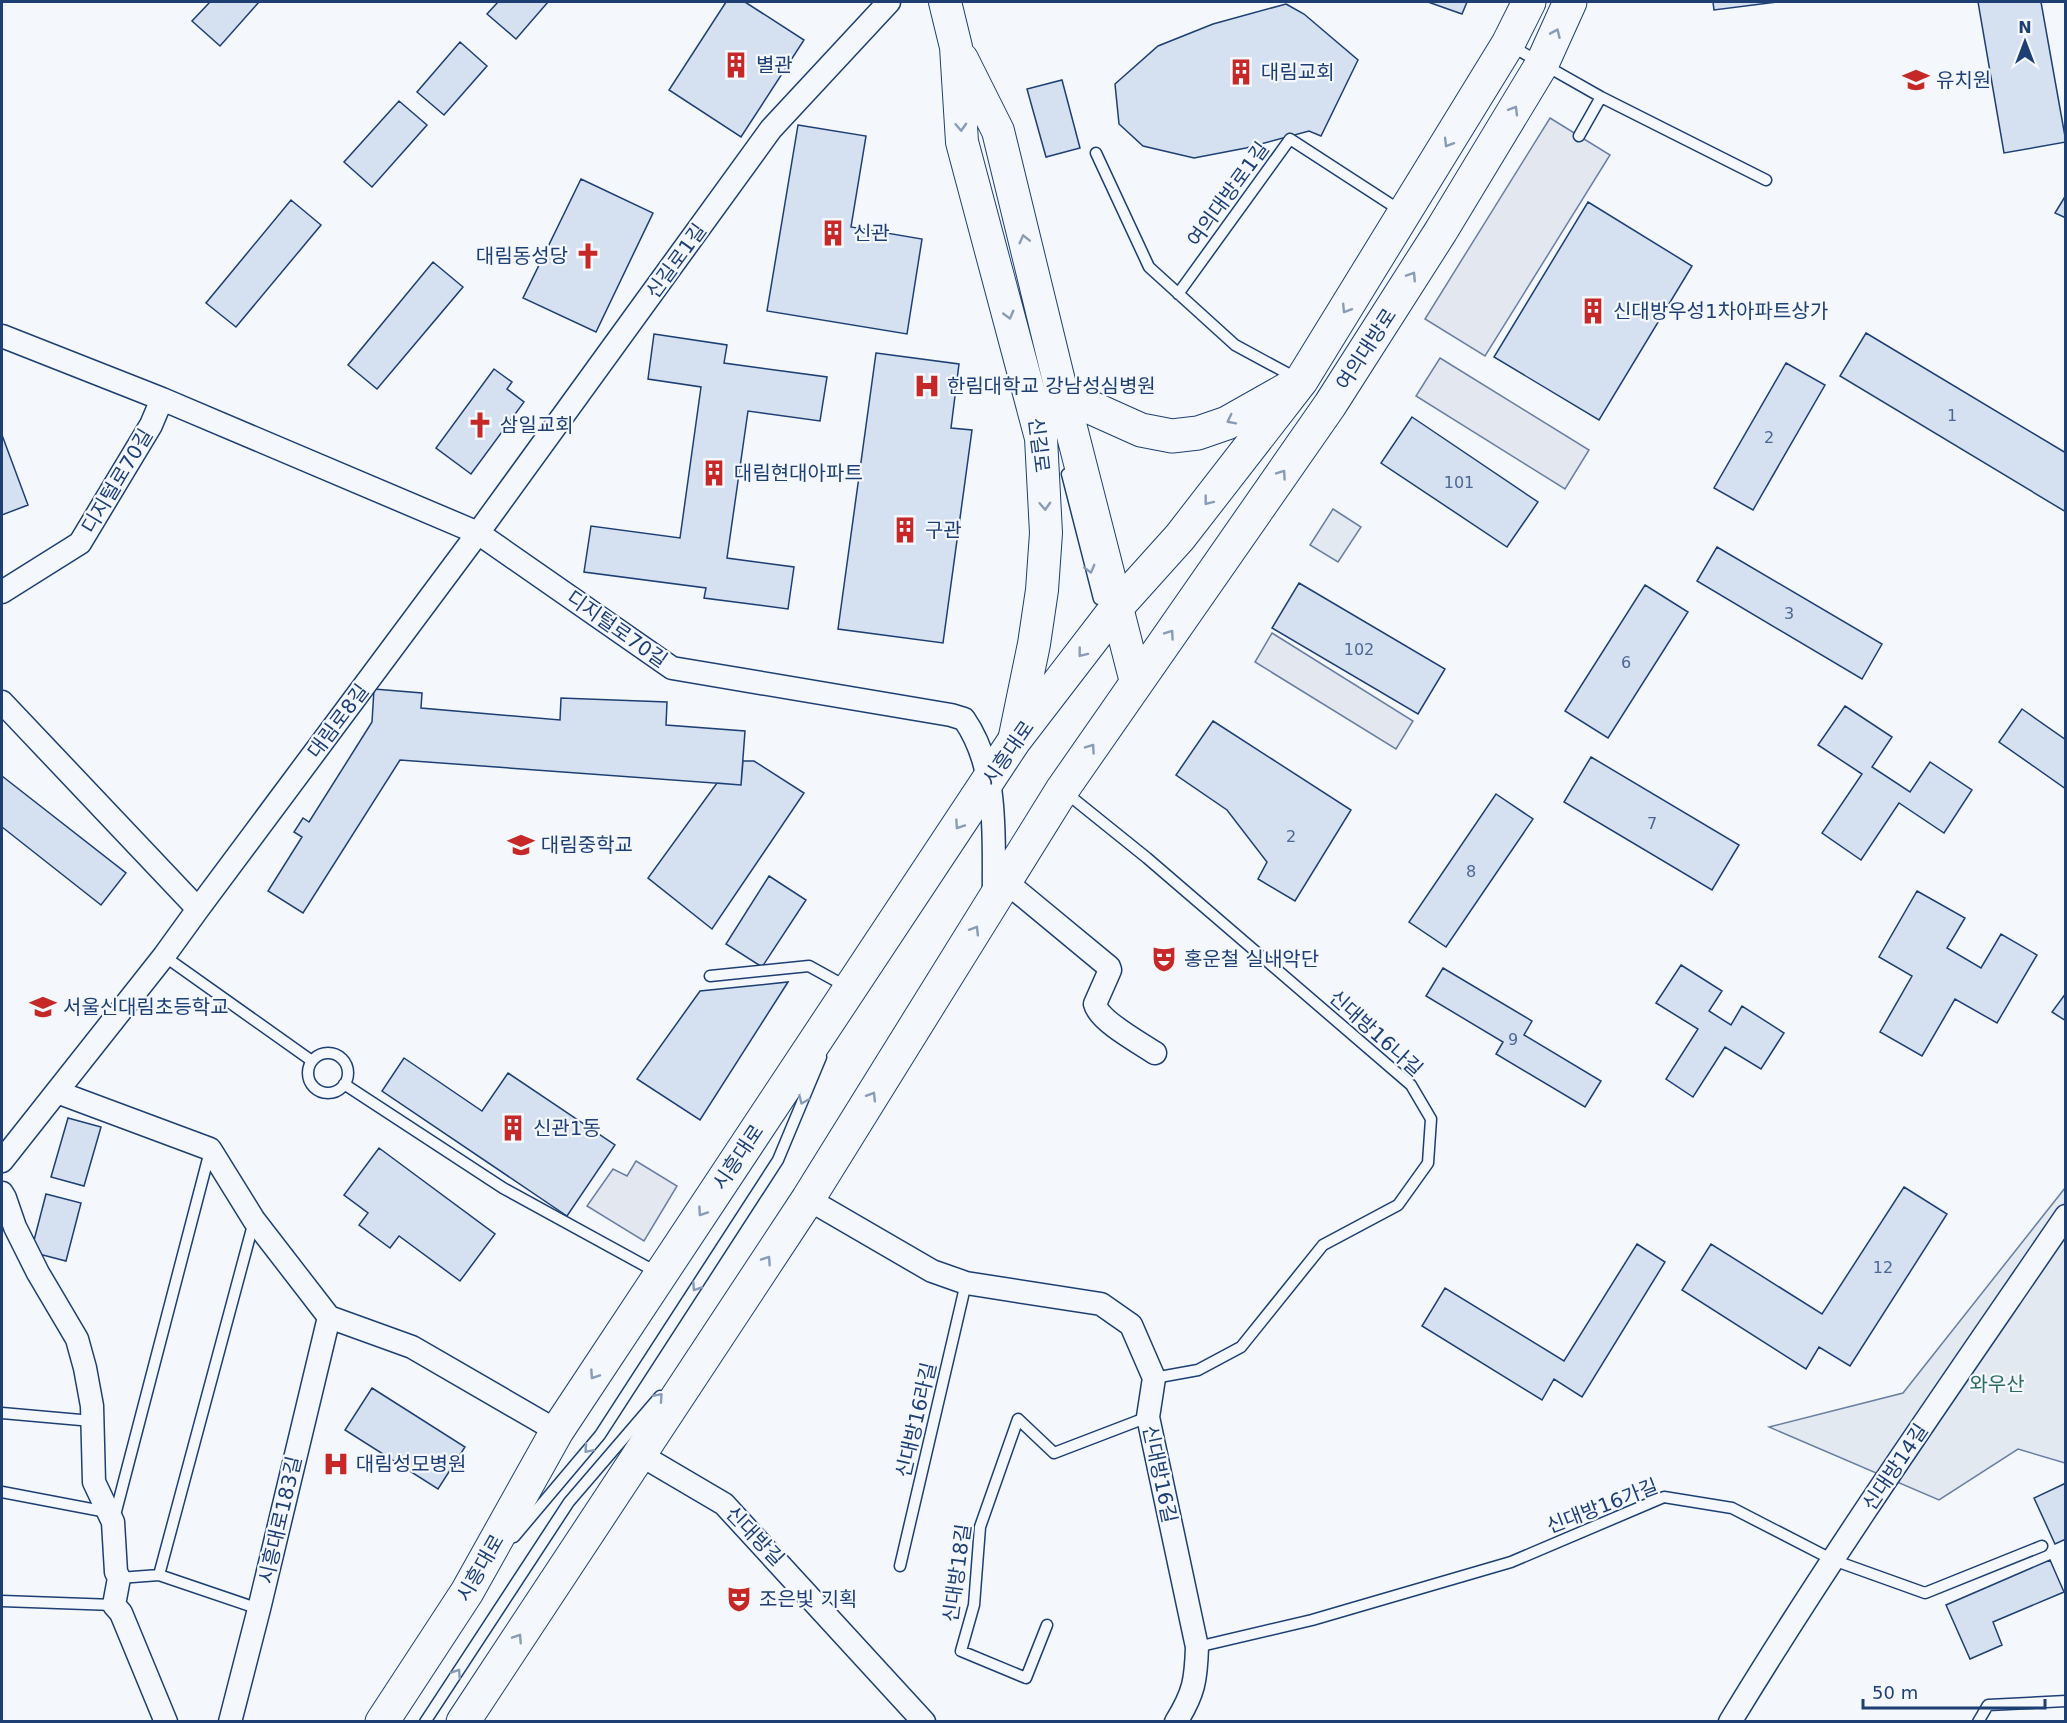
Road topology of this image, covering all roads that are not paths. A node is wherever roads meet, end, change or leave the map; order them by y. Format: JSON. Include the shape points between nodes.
{"nodes":[{"id":1,"x":889,"y":2,"type":"edge"},
{"id":2,"x":945,"y":2,"type":"edge"},
{"id":3,"x":1529,"y":2,"type":"edge"},
{"id":4,"x":1570,"y":2,"type":"edge"},
{"id":5,"x":1508,"y":44,"type":"junction"},
{"id":6,"x":1542,"y":64,"type":"junction"},
{"id":7,"x":1601,"y":97,"type":"junction"},
{"id":8,"x":1578,"y":136,"type":"dead end"},
{"id":9,"x":1096,"y":153,"type":"dead end"},
{"id":10,"x":1766,"y":180,"type":"dead end"},
{"id":11,"x":1406,"y":213,"type":"junction"},
{"id":12,"x":1179,"y":294,"type":"junction"},
{"id":13,"x":2,"y":336,"type":"edge"},
{"id":14,"x":1301,"y":381,"type":"junction"},
{"id":15,"x":162,"y":399,"type":"junction"},
{"id":16,"x":1047,"y":404,"type":"junction"},
{"id":17,"x":1063,"y":460,"type":"dead end"},
{"id":18,"x":478,"y":533,"type":"junction"},
{"id":19,"x":2,"y":592,"type":"edge"},
{"id":20,"x":1112,"y":615,"type":"junction"},
{"id":21,"x":1136,"y":682,"type":"junction"},
{"id":22,"x":2,"y":702,"type":"edge"},
{"id":23,"x":1014,"y":741,"type":"junction"},
{"id":24,"x":988,"y":781,"type":"junction"},
{"id":25,"x":1062,"y":790,"type":"junction"},
{"id":26,"x":1000,"y":890,"type":"junction"},
{"id":27,"x":198,"y":909,"type":"junction"},
{"id":28,"x":164,"y":956,"type":"junction"},
{"id":29,"x":710,"y":976,"type":"dead end"},
{"id":30,"x":850,"y":988,"type":"junction"},
{"id":31,"x":1155,"y":1053,"type":"dead end"},
{"id":32,"x":312,"y":1061,"type":"junction"},
{"id":33,"x":344,"y":1084,"type":"junction"},
{"id":34,"x":57,"y":1092,"type":"junction"},
{"id":35,"x":210,"y":1149,"type":"junction"},
{"id":36,"x":2,"y":1161,"type":"edge"},
{"id":37,"x":2,"y":1192,"type":"edge"},
{"id":38,"x":808,"y":1199,"type":"junction"},
{"id":39,"x":2066,"y":1216,"type":"edge"},
{"id":40,"x":254,"y":1220,"type":"junction"},
{"id":41,"x":661,"y":1274,"type":"junction"},
{"id":42,"x":966,"y":1283,"type":"junction"},
{"id":43,"x":735,"y":1309,"type":"junction"},
{"id":44,"x":329,"y":1317,"type":"junction"},
{"id":45,"x":1154,"y":1378,"type":"junction"},
{"id":46,"x":2,"y":1413,"type":"edge"},
{"id":47,"x":1148,"y":1417,"type":"junction"},
{"id":48,"x":92,"y":1421,"type":"junction"},
{"id":49,"x":557,"y":1431,"type":"junction"},
{"id":50,"x":639,"y":1454,"type":"junction"},
{"id":51,"x":2,"y":1492,"type":"edge"},
{"id":52,"x":110,"y":1517,"type":"junction"},
{"id":53,"x":2042,"y":1546,"type":"dead end"},
{"id":54,"x":1833,"y":1560,"type":"junction"},
{"id":55,"x":900,"y":1566,"type":"dead end"},
{"id":56,"x":159,"y":1575,"type":"junction"},
{"id":57,"x":119,"y":1578,"type":"junction"},
{"id":58,"x":467,"y":1592,"type":"junction"},
{"id":59,"x":2,"y":1600,"type":"edge"},
{"id":60,"x":114,"y":1605,"type":"junction"},
{"id":61,"x":259,"y":1609,"type":"junction"},
{"id":62,"x":1047,"y":1625,"type":"dead end"},
{"id":63,"x":1197,"y":1647,"type":"junction"},
{"id":64,"x":2066,"y":1701,"type":"edge"},
{"id":65,"x":166,"y":1722,"type":"edge"},
{"id":66,"x":230,"y":1722,"type":"edge"},
{"id":67,"x":382,"y":1722,"type":"edge"},
{"id":68,"x":425,"y":1722,"type":"edge"},
{"id":69,"x":463,"y":1722,"type":"edge"},
{"id":70,"x":924,"y":1722,"type":"edge"},
{"id":71,"x":1176,"y":1722,"type":"edge"},
{"id":72,"x":1730,"y":1722,"type":"edge"},
{"id":73,"x":1978,"y":1722,"type":"edge"}],
"edges":[{"from":1,"to":18,"type":"street","name":"신길로1길","via":[[771,129]]},
{"from":2,"to":16,"type":"main road","name":"신길로","via":[[956,47],[998,131]]},
{"from":3,"to":5,"type":"main road","name":"여의대방로"},
{"from":6,"to":4,"type":"main road","name":"여의대방로","one_way":true},
{"from":5,"to":6,"type":"lane"},
{"from":5,"to":11,"type":"main road","name":"여의대방로","one_way":true},
{"from":6,"to":7,"type":"lane"},
{"from":21,"to":6,"type":"main road","name":"여의대방로","one_way":true,"via":[[1330,405]]},
{"from":7,"to":8,"type":"lane"},
{"from":7,"to":10,"type":"lane"},
{"from":9,"to":12,"type":"lane","via":[[1149,267]]},
{"from":11,"to":12,"type":"lane","name":"여의대방로1길","via":[[1290,139]]},
{"from":11,"to":14,"type":"main road","name":"여의대방로","one_way":true},
{"from":12,"to":14,"type":"lane","via":[[1235,345]]},
{"from":13,"to":15,"type":"street","name":"디지털로70길"},
{"from":14,"to":16,"type":"main road","one_way":true,"via":[[1227,423],[1198,433],[1172,436]]},
{"from":14,"to":20,"type":"main road","name":"여의대방로","one_way":true,"via":[[1180,537]]},
{"from":15,"to":18,"type":"street","name":"디지털로70길"},
{"from":15,"to":19,"type":"street","name":"디지털로70길","via":[[151,425],[80,543]]},
{"from":16,"to":20,"type":"main road","name":"신길로"},
{"from":16,"to":23,"type":"main road","name":"신길로","one_way":true,"via":[[1041,438],[1046,533],[1038,624]]},
{"from":17,"to":20,"type":"lane","one_way":true},
{"from":18,"to":24,"type":"street","name":"디지털로70길","via":[[672,668],[964,719],[980,745]]},
{"from":18,"to":27,"type":"street","name":"대림로8길"},
{"from":20,"to":21,"type":"main road","name":"신길로"},
{"from":20,"to":23,"type":"main road","name":"시흥대로","one_way":true},
{"from":25,"to":21,"type":"main road","one_way":true},
{"from":22,"to":27,"type":"street"},
{"from":23,"to":24,"type":"main road","name":"시흥대로"},
{"from":24,"to":26,"type":"street","name":"디지털로70길"},
{"from":24,"to":30,"type":"main road","name":"시흥대로","one_way":true},
{"from":25,"to":26,"type":"main road"},
{"from":25,"to":45,"type":"lane","name":"신대방16나길","via":[[1411,1084],[1431,1119],[1428,1163],[1398,1204],[1323,1245],[1241,1347],[1198,1370]]},
{"from":26,"to":31,"type":"street","via":[[1108,967],[1096,1008]]},
{"from":38,"to":26,"type":"main road","one_way":true},
{"from":27,"to":28,"type":"street","name":"대림로8길"},
{"from":28,"to":32,"type":"lane"},
{"from":28,"to":34,"type":"street","name":"대림로8길"},
{"from":29,"to":30,"type":"lane","via":[[809,966]]},
{"from":30,"to":41,"type":"main road","name":"시흥대로","one_way":true},
{"from":30,"to":58,"type":"lane","one_way":true,"via":[[778,1160],[600,1435]]},
{"from":32,"to":33,"type":"lane","via":[[319,1055],[338,1056],[348,1071]]},
{"from":32,"to":33,"type":"lane","via":[[308,1076],[315,1088],[334,1092]]},
{"from":33,"to":41,"type":"lane","via":[[503,1188]]},
{"from":34,"to":35,"type":"street"},
{"from":34,"to":36,"type":"street","name":"대림로8길"},
{"from":35,"to":40,"type":"street"},
{"from":35,"to":52,"type":"lane"},
{"from":37,"to":48,"type":"street","via":[[38,1273],[78,1339]]},
{"from":38,"to":42,"type":"street","via":[[932,1271]]},
{"from":43,"to":38,"type":"main road","one_way":true},
{"from":39,"to":54,"type":"street","name":"신대방14길"},
{"from":40,"to":44,"type":"street"},
{"from":40,"to":56,"type":"lane"},
{"from":41,"to":49,"type":"main road","name":"시흥대로","one_way":true},
{"from":42,"to":45,"type":"street","via":[[1101,1304],[1131,1325]]},
{"from":42,"to":55,"type":"lane","name":"신대방16라길"},
{"from":43,"to":50,"type":"main road"},
{"from":68,"to":43,"type":"lane","one_way":true,"via":[[569,1502]]},
{"from":44,"to":49,"type":"street","via":[[412,1347]]},
{"from":44,"to":61,"type":"street","name":"시흥대로183길"},
{"from":45,"to":47,"type":"street","name":"신대방16길"},
{"from":46,"to":48,"type":"lane"},
{"from":47,"to":62,"type":"lane","name":"신대방18길","via":[[1054,1453],[1018,1419],[980,1527],[974,1605],[961,1651],[1026,1678]]},
{"from":47,"to":63,"type":"street","name":"신대방16길"},
{"from":48,"to":52,"type":"street","via":[[94,1482]]},
{"from":49,"to":58,"type":"main road","name":"시흥대로"},
{"from":69,"to":50,"type":"main road","one_way":true},
{"from":50,"to":70,"type":"street","name":"신대방길","via":[[724,1504]]},
{"from":51,"to":52,"type":"lane"},
{"from":52,"to":57,"type":"street"},
{"from":53,"to":54,"type":"lane","name":"신대방16가길","via":[[1925,1593]]},
{"from":54,"to":63,"type":"lane","name":"신대방16가길","via":[[1732,1508],[1665,1497],[1511,1562],[1312,1620]]},
{"from":54,"to":72,"type":"street","name":"신대방14길"},
{"from":56,"to":57,"type":"lane"},
{"from":56,"to":61,"type":"lane"},
{"from":57,"to":60,"type":"street"},
{"from":58,"to":67,"type":"main road","name":"시흥대로"},
{"from":59,"to":60,"type":"lane"},
{"from":60,"to":65,"type":"street","via":[[122,1613]]},
{"from":61,"to":66,"type":"street","name":"시흥대로183길"},
{"from":63,"to":71,"type":"street","name":"신대방16길","via":[[1196,1678]]},
{"from":64,"to":73,"type":"lane","via":[[1988,1705]]}]}
